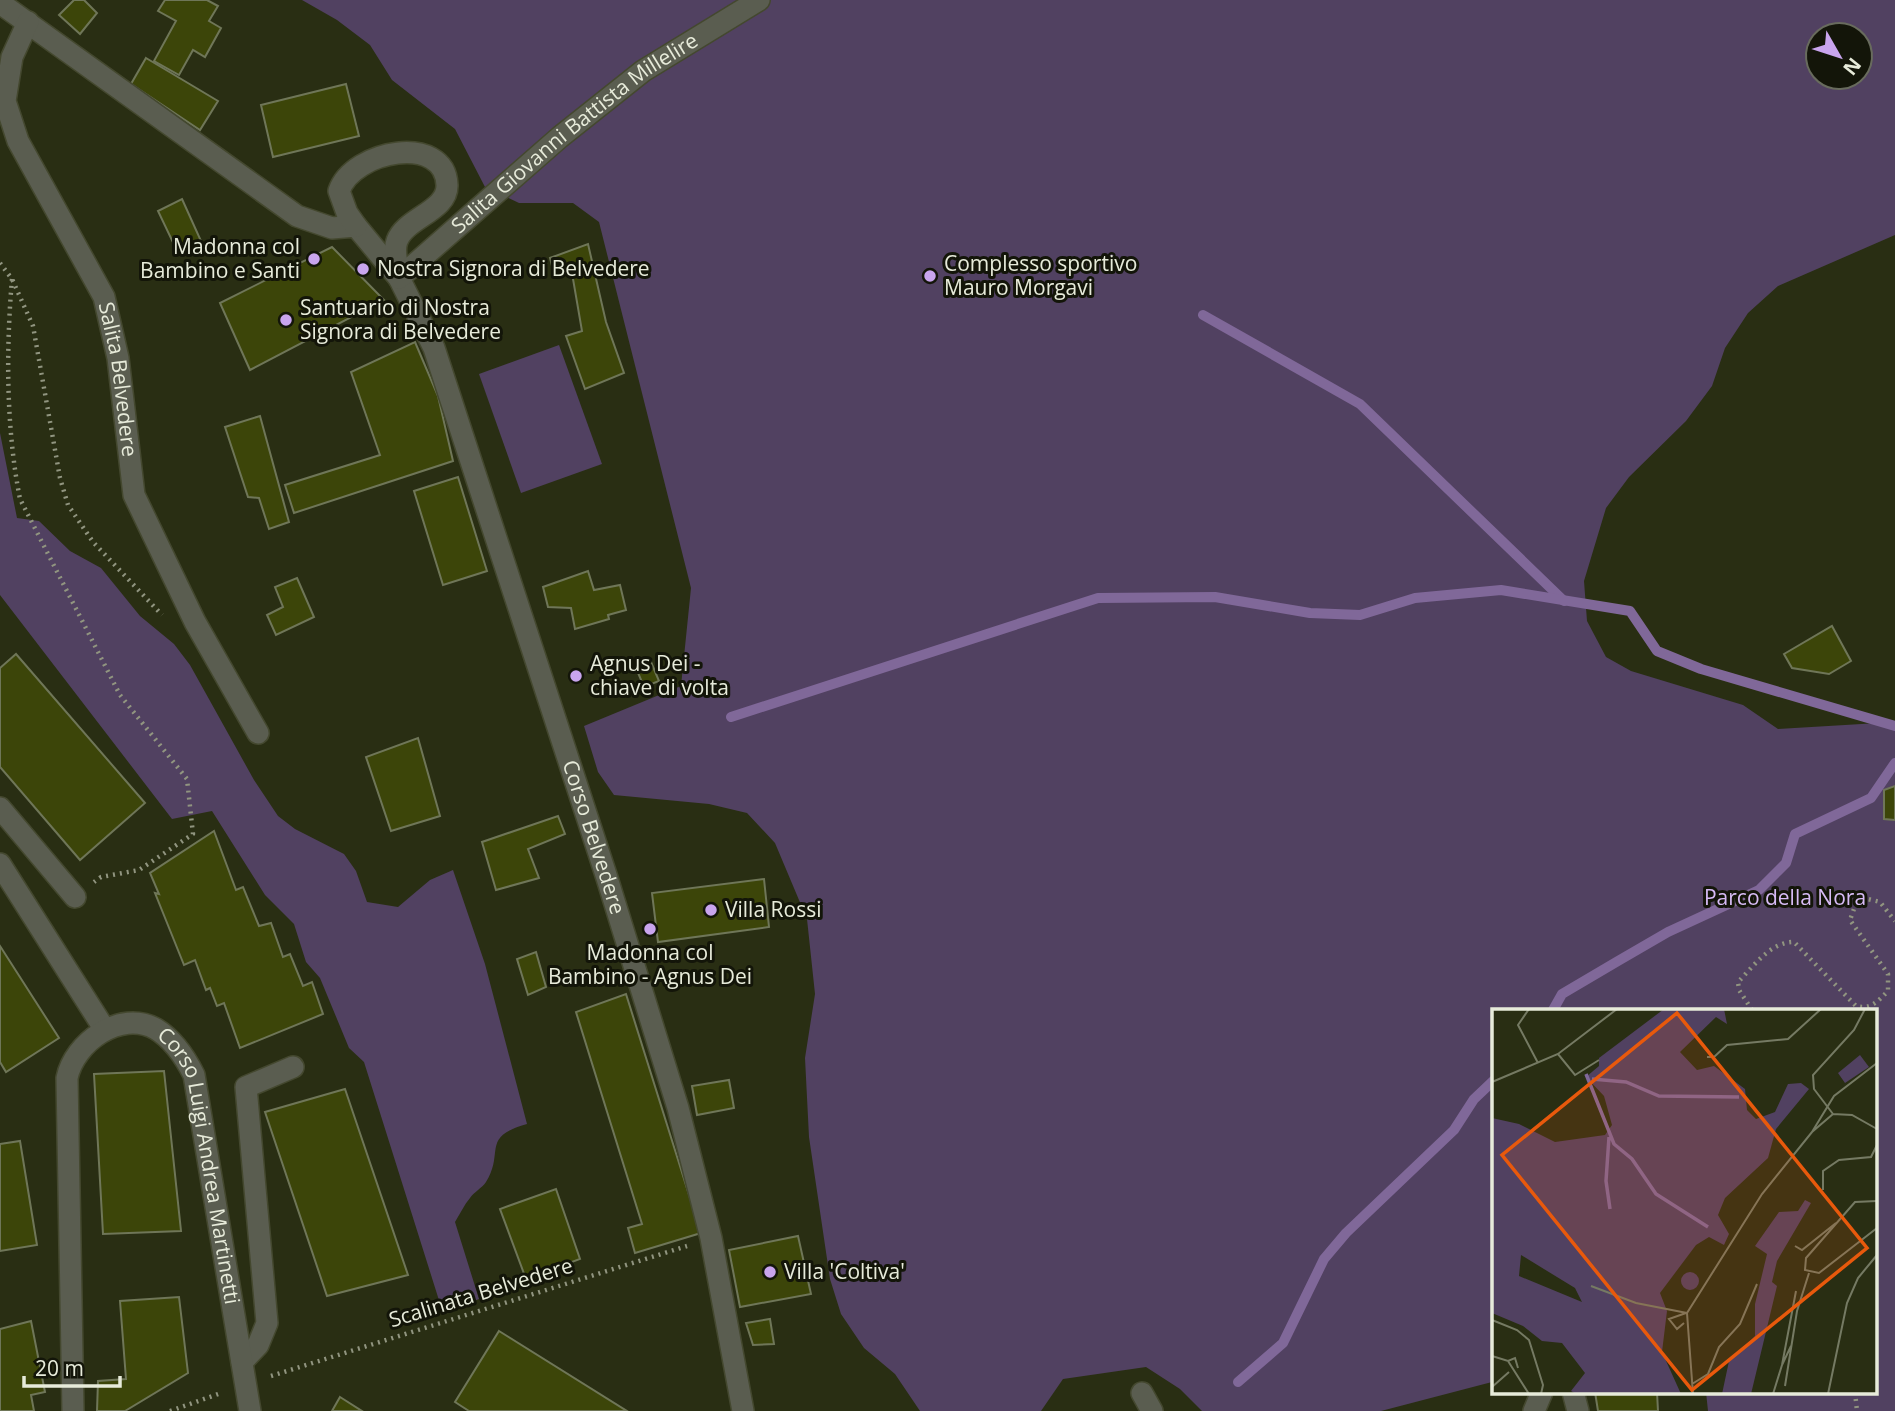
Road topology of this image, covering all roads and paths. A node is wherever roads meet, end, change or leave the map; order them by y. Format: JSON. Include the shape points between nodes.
{"nodes":[{"id":1,"x":759,"y":0,"type":"edge"},
{"id":2,"x":0,"y":3,"type":"edge"},
{"id":3,"x":28,"y":22,"type":"junction"},
{"id":4,"x":6,"y":53,"type":"edge"},
{"id":5,"x":356,"y":226,"type":"junction"},
{"id":6,"x":0,"y":262,"type":"edge"},
{"id":7,"x":399,"y":278,"type":"junction"},
{"id":8,"x":12,"y":279,"type":"junction"},
{"id":9,"x":195,"y":622,"type":"junction"},
{"id":10,"x":258,"y":733,"type":"dead end"},
{"id":11,"x":0,"y":808,"type":"edge"},
{"id":12,"x":0,"y":864,"type":"edge"},
{"id":13,"x":101,"y":877,"type":"dead end"},
{"id":14,"x":75,"y":897,"type":"dead end"},
{"id":15,"x":1895,"y":920,"type":"edge"},
{"id":16,"x":1752,"y":1009,"type":"edge"},
{"id":17,"x":105,"y":1030,"type":"junction"},
{"id":18,"x":293,"y":1067,"type":"dead end"},
{"id":19,"x":711,"y":1238,"type":"junction"},
{"id":20,"x":242,"y":1362,"type":"junction"},
{"id":21,"x":261,"y":1379,"type":"dead end"},
{"id":22,"x":229,"y":1390,"type":"dead end"},
{"id":23,"x":1541,"y":1394,"type":"edge"},
{"id":24,"x":72,"y":1411,"type":"edge"},
{"id":25,"x":170,"y":1411,"type":"edge"},
{"id":26,"x":250,"y":1411,"type":"edge"},
{"id":27,"x":743,"y":1411,"type":"edge"},
{"id":28,"x":1534,"y":1411,"type":"edge"}],
"edges":[{"from":1,"to":7,"type":"street","name":"Salita Giovanni Battista Millelire","via":[[643,71]]},
{"from":2,"to":3,"type":"street"},
{"from":3,"to":4,"type":"street","name":"Salita Belvedere"},
{"from":3,"to":5,"type":"street","via":[[297,216],[332,228]]},
{"from":4,"to":9,"type":"street","name":"Salita Belvedere","via":[[5,101],[18,141],[104,297],[118,358],[134,495]]},
{"from":5,"to":7,"type":"street"},
{"from":5,"to":7,"type":"street","via":[[339,191],[357,166],[403,152],[422,154],[439,166],[447,185],[444,195],[401,232],[396,243]]},
{"from":6,"to":8,"type":"path"},
{"from":7,"to":19,"type":"street","name":"Corso Belvedere","via":[[434,348],[607,878],[678,1108]]},
{"from":8,"to":9,"type":"path","via":[[33,326],[68,505],[93,542],[156,611],[177,624]]},
{"from":8,"to":13,"type":"path","via":[[8,327],[13,465],[20,499],[120,695],[187,779],[193,834],[139,870]]},
{"from":9,"to":10,"type":"street","name":"Salita Belvedere"},
{"from":11,"to":14,"type":"street"},
{"from":12,"to":17,"type":"street"},
{"from":15,"to":16,"type":"path","via":[[1880,902],[1868,899],[1855,906],[1850,920],[1888,974],[1888,991],[1874,1005],[1856,1006],[1794,942],[1783,942],[1738,982]]},
{"from":17,"to":20,"type":"street","name":"Corso Luigi Andrea Martinetti","via":[[122,1025],[154,1028],[179,1049],[194,1075]]},
{"from":17,"to":24,"type":"street","via":[[78,1050],[68,1078]]},
{"from":18,"to":20,"type":"street","name":"Corso Luigi Andrea Martinetti","via":[[246,1087],[267,1323],[258,1345]]},
{"from":19,"to":21,"type":"path","name":"Scalinata Belvedere"},
{"from":19,"to":27,"type":"street","name":"Corso Belvedere"},
{"from":20,"to":26,"type":"street","name":"Corso Luigi Andrea Martinetti"},
{"from":22,"to":25,"type":"path"},
{"from":23,"to":28,"type":"street"}]}
